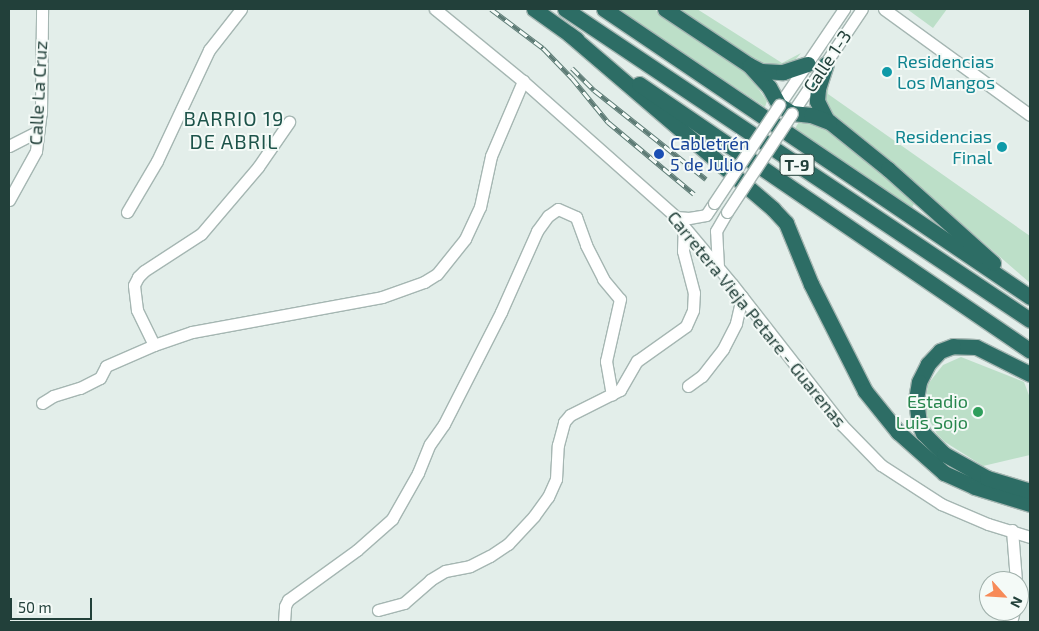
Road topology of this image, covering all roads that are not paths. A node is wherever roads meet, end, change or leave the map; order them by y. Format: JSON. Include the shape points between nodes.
{"nodes":[{"id":1,"x":42,"y":9,"type":"edge"},
{"id":2,"x":241,"y":9,"type":"edge"},
{"id":3,"x":435,"y":9,"type":"edge"},
{"id":4,"x":534,"y":9,"type":"edge"},
{"id":5,"x":565,"y":9,"type":"edge"},
{"id":6,"x":604,"y":9,"type":"edge"},
{"id":7,"x":665,"y":9,"type":"edge"},
{"id":8,"x":844,"y":9,"type":"edge"},
{"id":9,"x":862,"y":9,"type":"edge"},
{"id":10,"x":884,"y":9,"type":"edge"},
{"id":11,"x":569,"y":34,"type":"junction"},
{"id":12,"x":808,"y":64,"type":"junction"},
{"id":13,"x":826,"y":64,"type":"junction"},
{"id":14,"x":749,"y":65,"type":"junction"},
{"id":15,"x":523,"y":81,"type":"junction"},
{"id":16,"x":786,"y":109,"type":"junction"},
{"id":17,"x":1030,"y":115,"type":"edge"},
{"id":18,"x":290,"y":122,"type":"dead end"},
{"id":19,"x":833,"y":124,"type":"junction"},
{"id":20,"x":37,"y":132,"type":"junction"},
{"id":21,"x":9,"y":146,"type":"edge"},
{"id":22,"x":9,"y":200,"type":"edge"},
{"id":23,"x":127,"y":212,"type":"dead end"},
{"id":24,"x":676,"y":217,"type":"junction"},
{"id":25,"x":684,"y":227,"type":"junction"},
{"id":26,"x":718,"y":267,"type":"junction"},
{"id":27,"x":1001,"y":278,"type":"junction"},
{"id":28,"x":742,"y":297,"type":"junction"},
{"id":29,"x":1030,"y":297,"type":"edge"},
{"id":30,"x":1030,"y":320,"type":"edge"},
{"id":31,"x":154,"y":344,"type":"junction"},
{"id":32,"x":1030,"y":351,"type":"edge"},
{"id":33,"x":1030,"y":374,"type":"edge"},
{"id":34,"x":688,"y":386,"type":"dead end"},
{"id":35,"x":612,"y":394,"type":"junction"},
{"id":36,"x":42,"y":403,"type":"dead end"},
{"id":37,"x":1030,"y":491,"type":"edge"},
{"id":38,"x":1030,"y":504,"type":"edge"},
{"id":39,"x":1012,"y":530,"type":"junction"},
{"id":40,"x":1030,"y":537,"type":"edge"},
{"id":41,"x":1015,"y":571,"type":"edge"},
{"id":42,"x":378,"y":610,"type":"dead end"},
{"id":43,"x":284,"y":622,"type":"edge"}],
"edges":[{"from":1,"to":20,"type":"street","name":"Calle La Cruz","via":[[41,113]]},
{"from":2,"to":23,"type":"street","via":[[209,50],[172,130]]},
{"from":3,"to":15,"type":"street","name":"Carretera Vieja Petare - Guarenas"},
{"from":4,"to":11,"type":"highway","number":"T-9"},
{"from":5,"to":30,"type":"highway","number":"T-9"},
{"from":6,"to":27,"type":"highway"},
{"from":7,"to":14,"type":"highway"},
{"from":8,"to":12,"type":"street","name":"Calle 1-3"},
{"from":9,"to":13,"type":"street","name":"Calle 1-3"},
{"from":10,"to":17,"type":"street"},
{"from":11,"to":32,"type":"highway","number":"T-9"},
{"from":11,"to":38,"type":"highway","via":[[759,196],[786,223],[811,284],[865,391],[898,432],[944,473],[975,487]]},
{"from":12,"to":14,"type":"highway","via":[[782,72],[761,71]]},
{"from":12,"to":16,"type":"street","name":"Calle 1-3"},
{"from":13,"to":16,"type":"street","name":"Calle 1-3"},
{"from":13,"to":19,"type":"highway","via":[[817,101],[826,119]]},
{"from":14,"to":16,"type":"highway"},
{"from":15,"to":24,"type":"street","name":"Carretera Vieja Petare - Guarenas"},
{"from":15,"to":31,"type":"street","via":[[491,156],[480,207],[465,240],[437,274],[382,297],[192,332]]},
{"from":16,"to":19,"type":"highway"},
{"from":16,"to":24,"type":"street","bridge":true,"via":[[706,215]]},
{"from":16,"to":26,"type":"street","bridge":true,"via":[[716,231]]},
{"from":18,"to":31,"type":"street","via":[[258,167],[201,234],[138,277],[134,285],[137,310]]},
{"from":19,"to":27,"type":"highway","via":[[972,243],[993,263]]},
{"from":20,"to":21,"type":"street"},
{"from":20,"to":22,"type":"street","name":"Calle La Cruz","via":[[36,151]]},
{"from":24,"to":25,"type":"street","name":"Carretera Vieja Petare - Guarenas"},
{"from":25,"to":26,"type":"street","name":"Carretera Vieja Petare - Guarenas"},
{"from":25,"to":35,"type":"street","via":[[683,252],[694,293],[693,310],[686,326],[637,361],[620,390]]},
{"from":26,"to":28,"type":"street","name":"Carretera Vieja Petare - Guarenas"},
{"from":27,"to":29,"type":"highway"},
{"from":28,"to":34,"type":"street","via":[[736,323],[723,349],[702,376]]},
{"from":28,"to":39,"type":"street","name":"Carretera Vieja Petare - Guarenas","via":[[842,425],[881,464],[941,504],[988,524]]},
{"from":31,"to":36,"type":"street","via":[[106,366],[100,378]]},
{"from":33,"to":37,"type":"highway","via":[[976,347],[953,346],[940,351],[928,364],[916,398],[919,424],[944,454],[987,478]]},
{"from":35,"to":42,"type":"street","via":[[570,415],[564,422],[560,430],[556,479],[552,488],[534,516],[508,544],[470,566],[445,571],[404,603]]},
{"from":35,"to":43,"type":"street","via":[[606,361],[620,300],[604,279],[576,217],[558,209],[537,231],[501,312],[392,519],[357,550],[288,600]]},
{"from":39,"to":40,"type":"street","name":"Carretera Vieja Petare - Guarenas"},
{"from":39,"to":41,"type":"street"}]}
